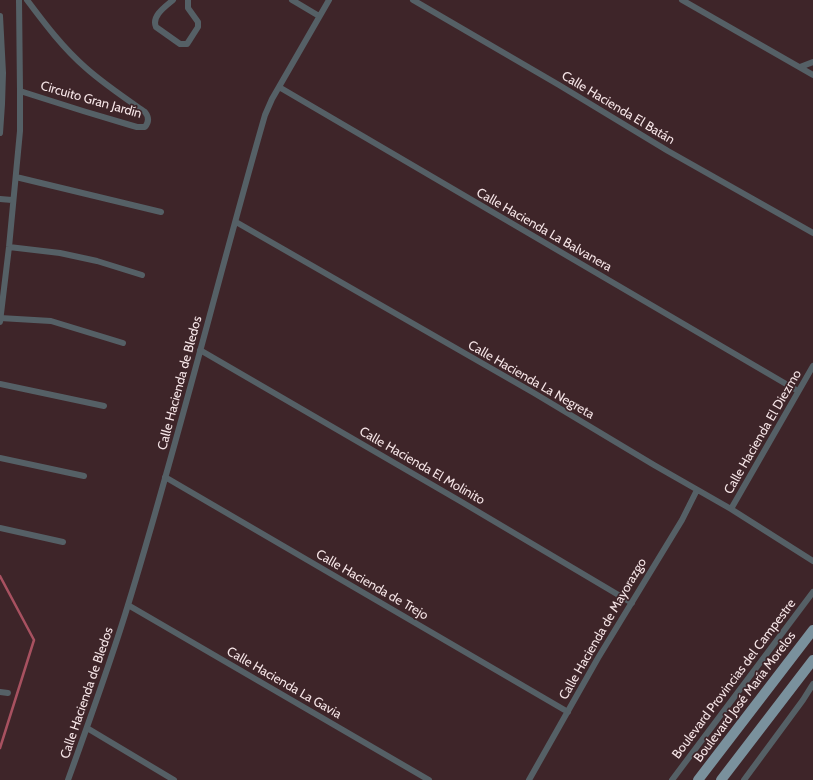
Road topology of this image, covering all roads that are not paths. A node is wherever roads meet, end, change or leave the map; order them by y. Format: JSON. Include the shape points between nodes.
{"nodes":[{"id":1,"x":19,"y":0,"type":"edge"},
{"id":2,"x":27,"y":0,"type":"edge"},
{"id":3,"x":173,"y":0,"type":"edge"},
{"id":4,"x":188,"y":0,"type":"edge"},
{"id":5,"x":292,"y":0,"type":"edge"},
{"id":6,"x":329,"y":0,"type":"edge"},
{"id":7,"x":414,"y":0,"type":"edge"},
{"id":8,"x":682,"y":0,"type":"edge"},
{"id":9,"x":0,"y":16,"type":"edge"},
{"id":10,"x":319,"y":16,"type":"junction"},
{"id":11,"x":813,"y":62,"type":"edge"},
{"id":12,"x":800,"y":67,"type":"junction"},
{"id":13,"x":1,"y":74,"type":"edge"},
{"id":14,"x":813,"y":75,"type":"edge"},
{"id":15,"x":278,"y":87,"type":"junction"},
{"id":16,"x":20,"y":91,"type":"junction"},
{"id":17,"x":0,"y":133,"type":"edge"},
{"id":18,"x":16,"y":177,"type":"junction"},
{"id":19,"x":0,"y":199,"type":"edge"},
{"id":20,"x":12,"y":200,"type":"junction"},
{"id":21,"x":161,"y":212,"type":"dead end"},
{"id":22,"x":236,"y":222,"type":"junction"},
{"id":23,"x":813,"y":233,"type":"edge"},
{"id":24,"x":9,"y":247,"type":"junction"},
{"id":25,"x":142,"y":275,"type":"dead end"},
{"id":26,"x":2,"y":286,"type":"edge"},
{"id":27,"x":0,"y":318,"type":"edge"},
{"id":28,"x":0,"y":322,"type":"edge"},
{"id":29,"x":123,"y":343,"type":"dead end"},
{"id":30,"x":200,"y":350,"type":"junction"},
{"id":31,"x":813,"y":366,"type":"edge"},
{"id":32,"x":0,"y":384,"type":"edge"},
{"id":33,"x":798,"y":391,"type":"junction"},
{"id":34,"x":104,"y":406,"type":"dead end"},
{"id":35,"x":0,"y":458,"type":"edge"},
{"id":36,"x":84,"y":476,"type":"dead end"},
{"id":37,"x":165,"y":477,"type":"junction"},
{"id":38,"x":697,"y":490,"type":"junction"},
{"id":39,"x":731,"y":509,"type":"junction"},
{"id":40,"x":0,"y":528,"type":"edge"},
{"id":41,"x":63,"y":542,"type":"dead end"},
{"id":42,"x":813,"y":561,"type":"edge"},
{"id":43,"x":813,"y":592,"type":"edge"},
{"id":44,"x":632,"y":603,"type":"junction"},
{"id":45,"x":128,"y":605,"type":"junction"},
{"id":46,"x":813,"y":630,"type":"edge"},
{"id":47,"x":813,"y":661,"type":"edge"},
{"id":48,"x":813,"y":684,"type":"edge"},
{"id":49,"x":0,"y":692,"type":"edge"},
{"id":50,"x":8,"y":693,"type":"dead end"},
{"id":51,"x":568,"y":712,"type":"junction"},
{"id":52,"x":87,"y":728,"type":"junction"},
{"id":53,"x":68,"y":780,"type":"edge"},
{"id":54,"x":174,"y":780,"type":"edge"},
{"id":55,"x":429,"y":780,"type":"edge"},
{"id":56,"x":528,"y":780,"type":"edge"},
{"id":57,"x":672,"y":780,"type":"edge"},
{"id":58,"x":698,"y":780,"type":"edge"},
{"id":59,"x":721,"y":780,"type":"edge"},
{"id":60,"x":744,"y":780,"type":"edge"}],
"edges":[{"from":1,"to":16,"type":"street"},
{"from":2,"to":16,"type":"street","name":"Circuito Gran Jardín","via":[[74,57],[145,112],[148,122],[145,126],[138,127]]},
{"from":3,"to":4,"type":"street","via":[[156,17],[154,24],[180,44],[187,44],[198,27],[198,22],[188,8]]},
{"from":5,"to":10,"type":"street"},
{"from":6,"to":10,"type":"street","name":"Calle Hacienda de Bledos"},
{"from":7,"to":23,"type":"street","name":"Calle Hacienda El Batán","via":[[668,151]]},
{"from":8,"to":12,"type":"street"},
{"from":9,"to":13,"type":"street"},
{"from":10,"to":15,"type":"street","name":"Calle Hacienda de Bledos"},
{"from":11,"to":12,"type":"street"},
{"from":12,"to":14,"type":"street"},
{"from":13,"to":17,"type":"street"},
{"from":15,"to":22,"type":"street","name":"Calle Hacienda de Bledos","via":[[265,116]]},
{"from":15,"to":33,"type":"street","name":"Calle Hacienda La Balvanera"},
{"from":16,"to":18,"type":"street"},
{"from":18,"to":20,"type":"street"},
{"from":18,"to":21,"type":"street"},
{"from":19,"to":20,"type":"street"},
{"from":20,"to":24,"type":"street"},
{"from":22,"to":30,"type":"street","name":"Calle Hacienda de Bledos"},
{"from":22,"to":38,"type":"street","name":"Calle Hacienda La Negreta"},
{"from":24,"to":25,"type":"street","via":[[60,253]]},
{"from":24,"to":26,"type":"street"},
{"from":26,"to":27,"type":"street"},
{"from":27,"to":28,"type":"street"},
{"from":27,"to":29,"type":"street","via":[[51,321]]},
{"from":30,"to":37,"type":"street","name":"Calle Hacienda de Bledos"},
{"from":30,"to":44,"type":"street","name":"Calle Hacienda El Molinito"},
{"from":31,"to":33,"type":"street","name":"Calle Hacienda El Diezmo"},
{"from":32,"to":34,"type":"street"},
{"from":33,"to":39,"type":"street","name":"Calle Hacienda El Diezmo"},
{"from":35,"to":36,"type":"street"},
{"from":37,"to":45,"type":"street","name":"Calle Hacienda de Bledos"},
{"from":37,"to":51,"type":"street","name":"Calle Hacienda de Trejo"},
{"from":38,"to":39,"type":"street","name":"Calle Hacienda La Negreta"},
{"from":38,"to":44,"type":"street","name":"Calle Hacienda de Mayorazgo"},
{"from":39,"to":42,"type":"street","name":"Calle Hacienda La Negreta"},
{"from":40,"to":41,"type":"street"},
{"from":43,"to":57,"type":"street","name":"Boulevard Provincias del Campestre"},
{"from":44,"to":51,"type":"street","name":"Calle Hacienda de Mayorazgo"},
{"from":45,"to":52,"type":"street","name":"Calle Hacienda de Bledos"},
{"from":45,"to":55,"type":"street","name":"Calle Hacienda La Gavia"},
{"from":46,"to":58,"type":"main road","name":"Boulevard José María Morelos"},
{"from":47,"to":59,"type":"main road"},
{"from":48,"to":60,"type":"street"},
{"from":49,"to":50,"type":"street"},
{"from":51,"to":56,"type":"street","name":"Calle Hacienda de Mayorazgo"},
{"from":52,"to":53,"type":"street","name":"Calle Hacienda de Bledos"},
{"from":52,"to":54,"type":"street"}]}
